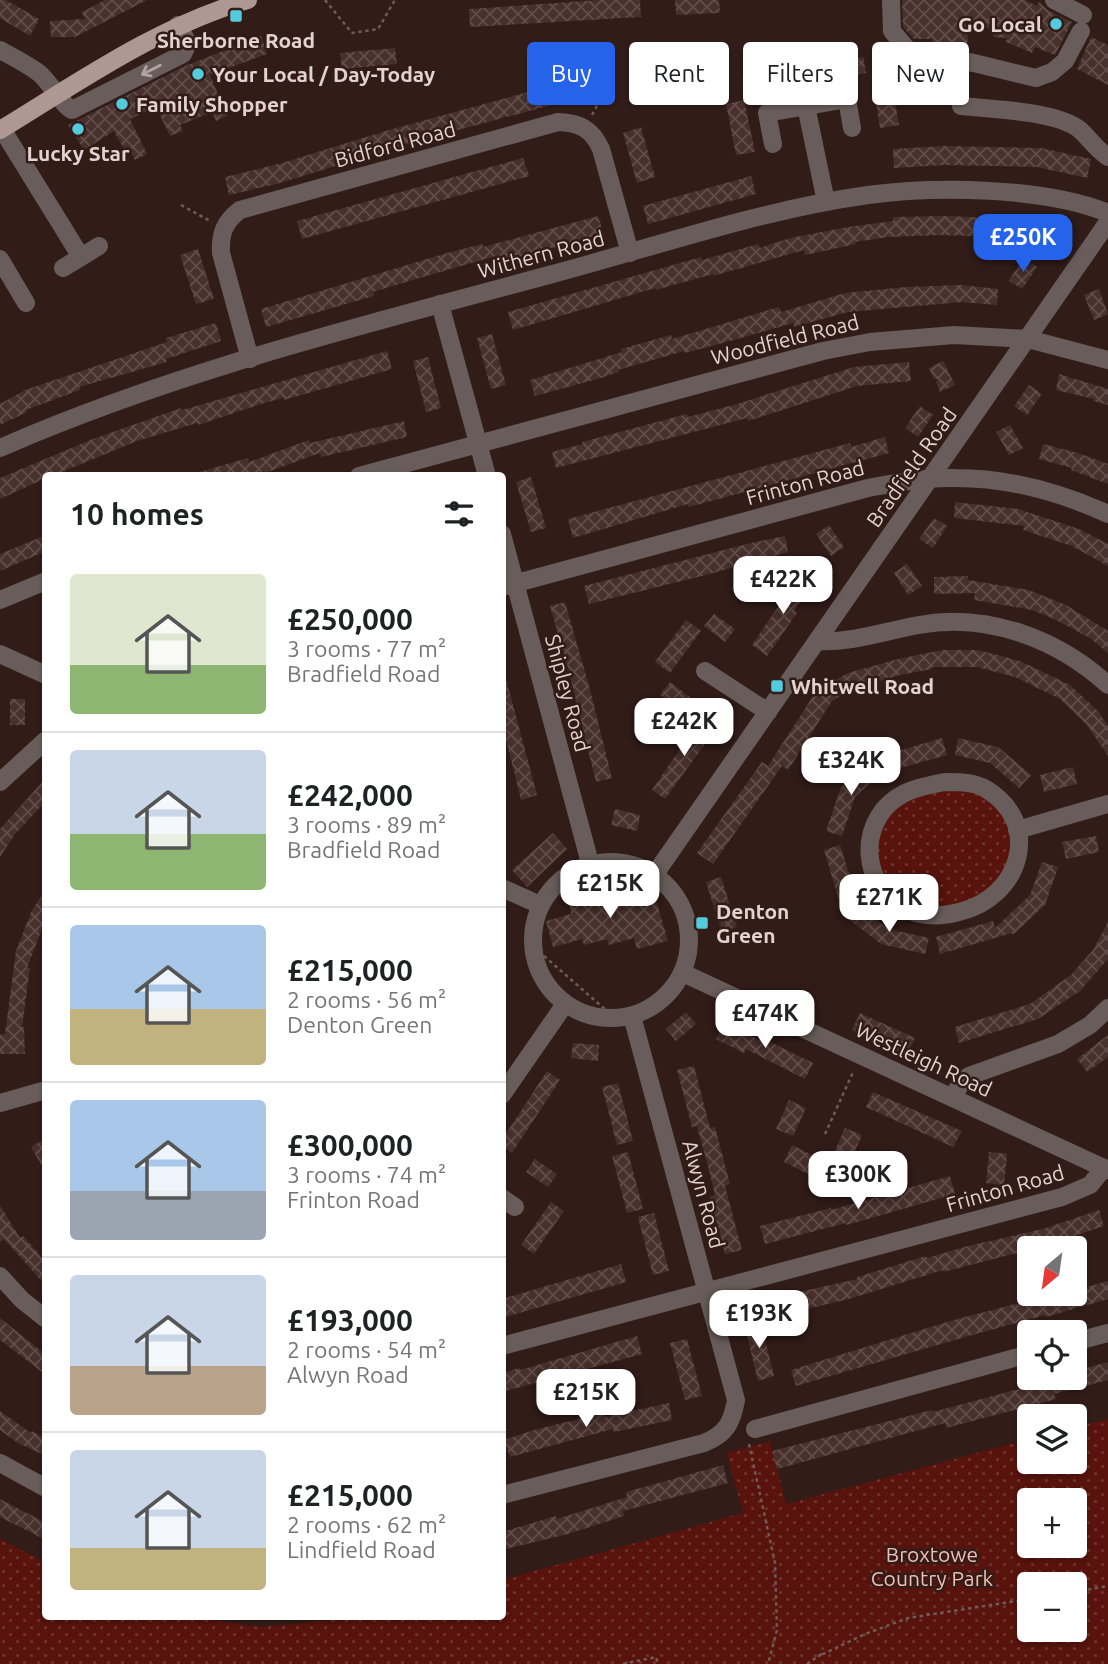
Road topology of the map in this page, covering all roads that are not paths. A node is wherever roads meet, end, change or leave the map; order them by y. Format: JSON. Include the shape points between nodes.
{"nodes":[{"id":1,"x":248,"y":0,"type":"edge"},
{"id":2,"x":891,"y":0,"type":"edge"},
{"id":3,"x":1054,"y":0,"type":"edge"},
{"id":4,"x":178,"y":24,"type":"junction"},
{"id":5,"x":0,"y":50,"type":"edge"},
{"id":6,"x":58,"y":94,"type":"junction"},
{"id":7,"x":807,"y":106,"type":"junction"},
{"id":8,"x":961,"y":106,"type":"dead end"},
{"id":9,"x":852,"y":128,"type":"dead end"},
{"id":10,"x":1,"y":130,"type":"edge"},
{"id":11,"x":773,"y":144,"type":"dead end"},
{"id":12,"x":1108,"y":157,"type":"edge"},
{"id":13,"x":826,"y":202,"type":"junction"},
{"id":14,"x":1108,"y":213,"type":"edge"},
{"id":15,"x":1108,"y":222,"type":"edge"},
{"id":16,"x":99,"y":246,"type":"dead end"},
{"id":17,"x":630,"y":253,"type":"junction"},
{"id":18,"x":81,"y":257,"type":"junction"},
{"id":19,"x":0,"y":259,"type":"edge"},
{"id":20,"x":63,"y":268,"type":"dead end"},
{"id":21,"x":26,"y":303,"type":"dead end"},
{"id":22,"x":440,"y":304,"type":"junction"},
{"id":23,"x":1028,"y":339,"type":"junction"},
{"id":24,"x":250,"y":359,"type":"junction"},
{"id":25,"x":1108,"y":360,"type":"edge"},
{"id":26,"x":478,"y":445,"type":"junction"},
{"id":27,"x":0,"y":448,"type":"edge"},
{"id":28,"x":374,"y":472,"type":"edge"},
{"id":29,"x":486,"y":472,"type":"edge"},
{"id":30,"x":930,"y":480,"type":"junction"},
{"id":31,"x":1108,"y":514,"type":"edge"},
{"id":32,"x":506,"y":563,"type":"edge"},
{"id":33,"x":42,"y":583,"type":"edge"},
{"id":34,"x":509,"y":585,"type":"edge"},
{"id":35,"x":0,"y":600,"type":"edge"},
{"id":36,"x":817,"y":641,"type":"junction"},
{"id":37,"x":0,"y":654,"type":"edge"},
{"id":38,"x":705,"y":671,"type":"dead end"},
{"id":39,"x":42,"y":673,"type":"edge"},
{"id":40,"x":1108,"y":685,"type":"edge"},
{"id":41,"x":768,"y":712,"type":"junction"},
{"id":42,"x":42,"y":744,"type":"edge"},
{"id":43,"x":0,"y":782,"type":"edge"},
{"id":44,"x":1108,"y":804,"type":"edge"},
{"id":45,"x":1017,"y":830,"type":"junction"},
{"id":46,"x":590,"y":863,"type":"junction"},
{"id":47,"x":655,"y":874,"type":"junction"},
{"id":48,"x":506,"y":890,"type":"edge"},
{"id":49,"x":540,"y":905,"type":"junction"},
{"id":50,"x":682,"y":973,"type":"junction"},
{"id":51,"x":565,"y":1004,"type":"junction"},
{"id":52,"x":1108,"y":1008,"type":"edge"},
{"id":53,"x":623,"y":1017,"type":"junction"},
{"id":54,"x":506,"y":1089,"type":"edge"},
{"id":55,"x":42,"y":1091,"type":"edge"},
{"id":56,"x":953,"y":1097,"type":"junction"},
{"id":57,"x":0,"y":1103,"type":"edge"},
{"id":58,"x":1106,"y":1169,"type":"edge"},
{"id":59,"x":0,"y":1276,"type":"edge"},
{"id":60,"x":707,"y":1292,"type":"junction"},
{"id":61,"x":42,"y":1316,"type":"edge"},
{"id":62,"x":1108,"y":1333,"type":"edge"},
{"id":63,"x":1087,"y":1339,"type":"edge"},
{"id":64,"x":506,"y":1345,"type":"edge"},
{"id":65,"x":1017,"y":1358,"type":"edge"},
{"id":66,"x":752,"y":1435,"type":"road end"},
{"id":67,"x":0,"y":1463,"type":"edge"},
{"id":68,"x":42,"y":1486,"type":"edge"},
{"id":69,"x":506,"y":1494,"type":"edge"}],
"edges":[{"from":1,"to":4,"type":"main road"},
{"from":2,"to":3,"type":"street","via":[[892,31],[907,49],[1036,78],[1065,61],[1082,23]]},
{"from":4,"to":6,"type":"main road"},
{"from":4,"to":6,"type":"street","one_way":true,"via":[[188,43],[183,54],[72,110]]},
{"from":5,"to":6,"type":"street","via":[[38,73]]},
{"from":6,"to":10,"type":"main road"},
{"from":7,"to":9,"type":"street","via":[[846,99]]},
{"from":7,"to":11,"type":"street","via":[[767,113]]},
{"from":7,"to":13,"type":"street"},
{"from":8,"to":12,"type":"street","via":[[1030,113],[1069,124]]},
{"from":10,"to":18,"type":"street"},
{"from":13,"to":14,"type":"street","name":"Withern Road","via":[[871,195],[981,191],[1051,198]]},
{"from":13,"to":17,"type":"street","name":"Withern Road"},
{"from":15,"to":23,"type":"street","name":"Bradfield Road"},
{"from":16,"to":18,"type":"street"},
{"from":17,"to":22,"type":"street","name":"Withern Road"},
{"from":17,"to":24,"type":"street","name":"Bidford Road","via":[[601,149],[595,136],[573,123],[558,122],[279,199],[240,210],[223,228],[220,239]]},
{"from":18,"to":20,"type":"street"},
{"from":19,"to":21,"type":"street"},
{"from":22,"to":24,"type":"street","name":"Withern Road"},
{"from":22,"to":26,"type":"street"},
{"from":23,"to":25,"type":"street","name":"Woodfield Road"},
{"from":23,"to":26,"type":"street","name":"Woodfield Road","via":[[954,335],[823,351]]},
{"from":23,"to":30,"type":"street","name":"Bradfield Road"},
{"from":24,"to":27,"type":"street","name":"Withern Road","via":[[88,411]]},
{"from":26,"to":28,"type":"street","name":"Woodfield Road"},
{"from":26,"to":29,"type":"street"},
{"from":30,"to":31,"type":"street","name":"Frinton Road","via":[[1012,484]]},
{"from":30,"to":34,"type":"street","name":"Frinton Road","via":[[868,488]]},
{"from":30,"to":36,"type":"street","name":"Bradfield Road"},
{"from":32,"to":34,"type":"street","name":"Shipley Road"},
{"from":33,"to":35,"type":"street"},
{"from":34,"to":46,"type":"street","name":"Shipley Road"},
{"from":36,"to":40,"type":"street","via":[[837,642],[947,621],[982,624],[1040,639]]},
{"from":36,"to":41,"type":"street","name":"Bradfield Road"},
{"from":37,"to":39,"type":"street"},
{"from":38,"to":41,"type":"street"},
{"from":41,"to":47,"type":"street","name":"Bradfield Road"},
{"from":42,"to":43,"type":"street"},
{"from":44,"to":45,"type":"street"},
{"from":45,"to":45,"type":"street","via":[[1017,861],[1011,878],[997,895],[966,911],[932,915],[901,906],[877,882],[871,868],[873,826],[895,799],[929,785],[957,782],[985,788],[1007,810]]},
{"from":46,"to":47,"type":"street","via":[[626,862]]},
{"from":46,"to":49,"type":"street","via":[[554,885]]},
{"from":47,"to":50,"type":"street","via":[[683,907],[690,936]]},
{"from":48,"to":49,"type":"street"},
{"from":49,"to":51,"type":"street","via":[[532,936],[535,960],[546,985]]},
{"from":50,"to":53,"type":"street","via":[[654,1005]]},
{"from":50,"to":56,"type":"street","name":"Westleigh Road"},
{"from":51,"to":53,"type":"street","via":[[594,1017]]},
{"from":51,"to":54,"type":"street"},
{"from":52,"to":56,"type":"street","via":[[1058,1044],[969,1076]]},
{"from":53,"to":60,"type":"street","name":"Alwyn Road"},
{"from":55,"to":57,"type":"street"},
{"from":56,"to":58,"type":"street","name":"Westleigh Road"},
{"from":58,"to":60,"type":"street","name":"Frinton Road","via":[[1090,1185],[1062,1197]]},
{"from":59,"to":61,"type":"street"},
{"from":60,"to":64,"type":"street","name":"Frinton Road"},
{"from":60,"to":69,"type":"street","name":"Alwyn Road","via":[[736,1400],[724,1433],[704,1443]]},
{"from":62,"to":63,"type":"street"},
{"from":65,"to":66,"type":"street"},
{"from":67,"to":68,"type":"street"}]}
